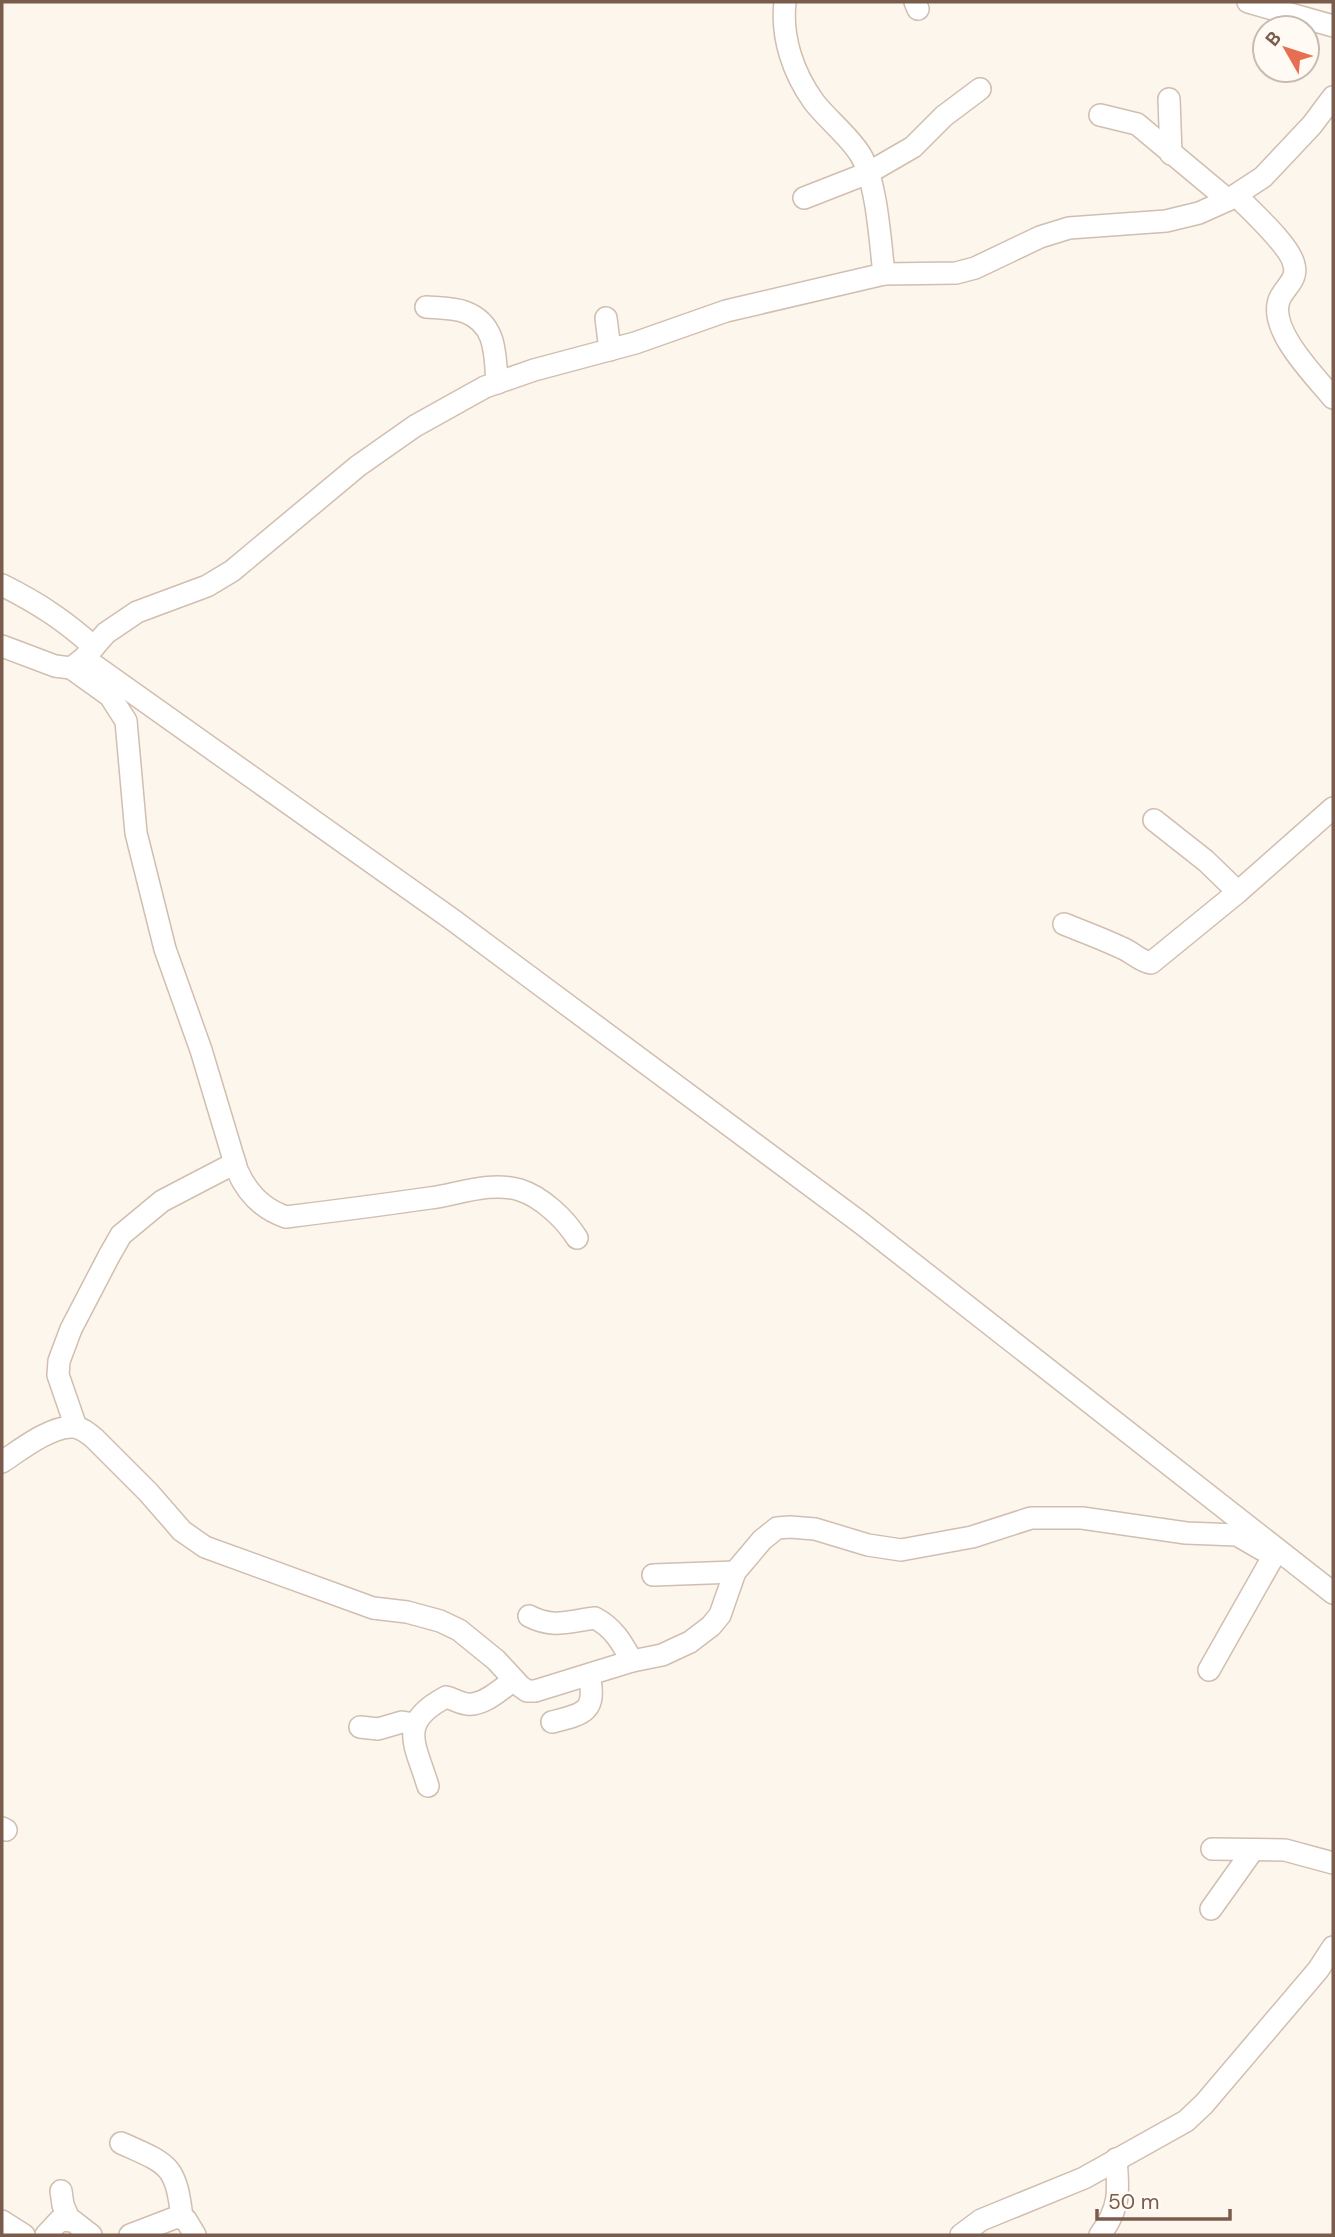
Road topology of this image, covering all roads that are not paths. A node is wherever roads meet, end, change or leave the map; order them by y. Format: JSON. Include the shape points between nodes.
{"nodes":[{"id":1,"x":785,"y":2,"type":"edge"},
{"id":2,"x":1248,"y":2,"type":"edge"},
{"id":3,"x":1333,"y":26,"type":"edge"},
{"id":4,"x":979,"y":89,"type":"dead end"},
{"id":5,"x":1333,"y":97,"type":"edge"},
{"id":6,"x":1169,"y":99,"type":"dead end"},
{"id":7,"x":1130,"y":103,"type":"dead end"},
{"id":8,"x":1100,"y":115,"type":"dead end"},
{"id":9,"x":1145,"y":130,"type":"junction"},
{"id":10,"x":1171,"y":153,"type":"junction"},
{"id":11,"x":868,"y":173,"type":"junction"},
{"id":12,"x":804,"y":198,"type":"dead end"},
{"id":13,"x":1232,"y":198,"type":"junction"},
{"id":14,"x":884,"y":274,"type":"junction"},
{"id":15,"x":426,"y":307,"type":"dead end"},
{"id":16,"x":606,"y":318,"type":"dead end"},
{"id":17,"x":610,"y":350,"type":"junction"},
{"id":18,"x":497,"y":383,"type":"junction"},
{"id":19,"x":1333,"y":398,"type":"edge"},
{"id":20,"x":2,"y":585,"type":"edge"},
{"id":21,"x":2,"y":646,"type":"edge"},
{"id":22,"x":83,"y":658,"type":"junction"},
{"id":23,"x":1333,"y":808,"type":"edge"},
{"id":24,"x":1154,"y":820,"type":"dead end"},
{"id":25,"x":1238,"y":892,"type":"junction"},
{"id":26,"x":1064,"y":924,"type":"dead end"},
{"id":27,"x":235,"y":1163,"type":"junction"},
{"id":28,"x":577,"y":1238,"type":"dead end"},
{"id":29,"x":76,"y":1427,"type":"junction"},
{"id":30,"x":2,"y":1462,"type":"edge"},
{"id":31,"x":1273,"y":1557,"type":"junction"},
{"id":32,"x":735,"y":1572,"type":"junction"},
{"id":33,"x":653,"y":1575,"type":"dead end"},
{"id":34,"x":1333,"y":1593,"type":"edge"},
{"id":35,"x":1333,"y":1605,"type":"edge"},
{"id":36,"x":529,"y":1616,"type":"dead end"},
{"id":37,"x":632,"y":1661,"type":"junction"},
{"id":38,"x":1209,"y":1670,"type":"dead end"},
{"id":39,"x":589,"y":1675,"type":"junction"},
{"id":40,"x":514,"y":1680,"type":"junction"},
{"id":41,"x":552,"y":1722,"type":"dead end"},
{"id":42,"x":414,"y":1724,"type":"junction"},
{"id":43,"x":360,"y":1727,"type":"dead end"},
{"id":44,"x":428,"y":1786,"type":"dead end"},
{"id":45,"x":1212,"y":1849,"type":"dead end"},
{"id":46,"x":1253,"y":1850,"type":"junction"},
{"id":47,"x":1333,"y":1863,"type":"edge"},
{"id":48,"x":1211,"y":1909,"type":"dead end"},
{"id":49,"x":1333,"y":1947,"type":"edge"},
{"id":50,"x":121,"y":2143,"type":"dead end"},
{"id":51,"x":1116,"y":2159,"type":"junction"},
{"id":52,"x":61,"y":2192,"type":"dead end"},
{"id":53,"x":182,"y":2218,"type":"junction"},
{"id":54,"x":69,"y":2219,"type":"junction"},
{"id":55,"x":2,"y":2221,"type":"edge"},
{"id":56,"x":24,"y":2235,"type":"edge"},
{"id":57,"x":46,"y":2235,"type":"edge"},
{"id":58,"x":92,"y":2235,"type":"edge"},
{"id":59,"x":130,"y":2235,"type":"edge"},
{"id":60,"x":195,"y":2235,"type":"edge"},
{"id":61,"x":961,"y":2235,"type":"edge"},
{"id":62,"x":1100,"y":2235,"type":"edge"}],
"edges":[{"from":1,"to":11,"type":"street","via":[[791,61],[814,101],[860,154]]},
{"from":2,"to":3,"type":"street"},
{"from":4,"to":11,"type":"street","via":[[913,147]]},
{"from":5,"to":13,"type":"street","via":[[1263,177]]},
{"from":6,"to":10,"type":"street"},
{"from":7,"to":9,"type":"street"},
{"from":8,"to":9,"type":"street"},
{"from":9,"to":10,"type":"street"},
{"from":10,"to":13,"type":"street"},
{"from":11,"to":12,"type":"street"},
{"from":11,"to":14,"type":"street"},
{"from":13,"to":14,"type":"street","via":[[1166,221],[1069,228],[975,268]]},
{"from":13,"to":19,"type":"street","via":[[1287,249],[1294,276],[1277,311],[1286,339]]},
{"from":14,"to":17,"type":"street","via":[[726,311]]},
{"from":15,"to":18,"type":"street","via":[[464,311],[488,329],[495,345]]},
{"from":16,"to":17,"type":"street"},
{"from":17,"to":18,"type":"street"},
{"from":18,"to":22,"type":"street","via":[[415,426],[358,466],[233,571],[207,586],[137,612],[106,633]]},
{"from":20,"to":22,"type":"street","via":[[68,623]]},
{"from":21,"to":22,"type":"street","via":[[55,666]]},
{"from":22,"to":27,"type":"street","via":[[126,721],[136,833],[165,949]]},
{"from":22,"to":34,"type":"street","via":[[453,920],[861,1223]]},
{"from":23,"to":25,"type":"street"},
{"from":24,"to":25,"type":"street"},
{"from":25,"to":26,"type":"street","via":[[1151,962]]},
{"from":27,"to":28,"type":"street","via":[[257,1200],[286,1217],[497,1187],[528,1194],[570,1226]]},
{"from":27,"to":29,"type":"street","via":[[162,1201],[121,1235],[71,1329],[59,1362],[58,1375]]},
{"from":29,"to":30,"type":"street","via":[[44,1435]]},
{"from":29,"to":40,"type":"street","via":[[94,1438],[182,1531],[205,1547],[373,1608],[440,1621],[496,1660]]},
{"from":31,"to":32,"type":"street","via":[[1237,1535],[1186,1533],[1082,1518],[1031,1518],[972,1537],[901,1550],[815,1530],[776,1528]]},
{"from":31,"to":35,"type":"street"},
{"from":31,"to":38,"type":"street"},
{"from":32,"to":33,"type":"street"},
{"from":32,"to":37,"type":"street","via":[[720,1615],[711,1626],[671,1651]]},
{"from":36,"to":37,"type":"street","via":[[563,1625],[595,1618],[618,1636]]},
{"from":37,"to":39,"type":"street"},
{"from":39,"to":40,"type":"street","via":[[535,1691],[527,1691]]},
{"from":39,"to":41,"type":"street","via":[[588,1708],[580,1715]]},
{"from":40,"to":42,"type":"street","via":[[480,1703],[446,1698]]},
{"from":42,"to":43,"type":"street"},
{"from":42,"to":44,"type":"street"},
{"from":45,"to":46,"type":"street"},
{"from":46,"to":47,"type":"street","via":[[1285,1850]]},
{"from":46,"to":48,"type":"street"},
{"from":49,"to":51,"type":"street","via":[[1194,2115]]},
{"from":50,"to":53,"type":"street","via":[[167,2168],[178,2186]]},
{"from":51,"to":61,"type":"street","via":[[1058,2190],[981,2220]]},
{"from":51,"to":62,"type":"street","via":[[1119,2192],[1115,2210]]},
{"from":52,"to":54,"type":"street"},
{"from":53,"to":59,"type":"street"},
{"from":53,"to":60,"type":"street"},
{"from":54,"to":57,"type":"street","via":[[60,2220]]},
{"from":54,"to":58,"type":"street"},
{"from":55,"to":56,"type":"street"}]}
